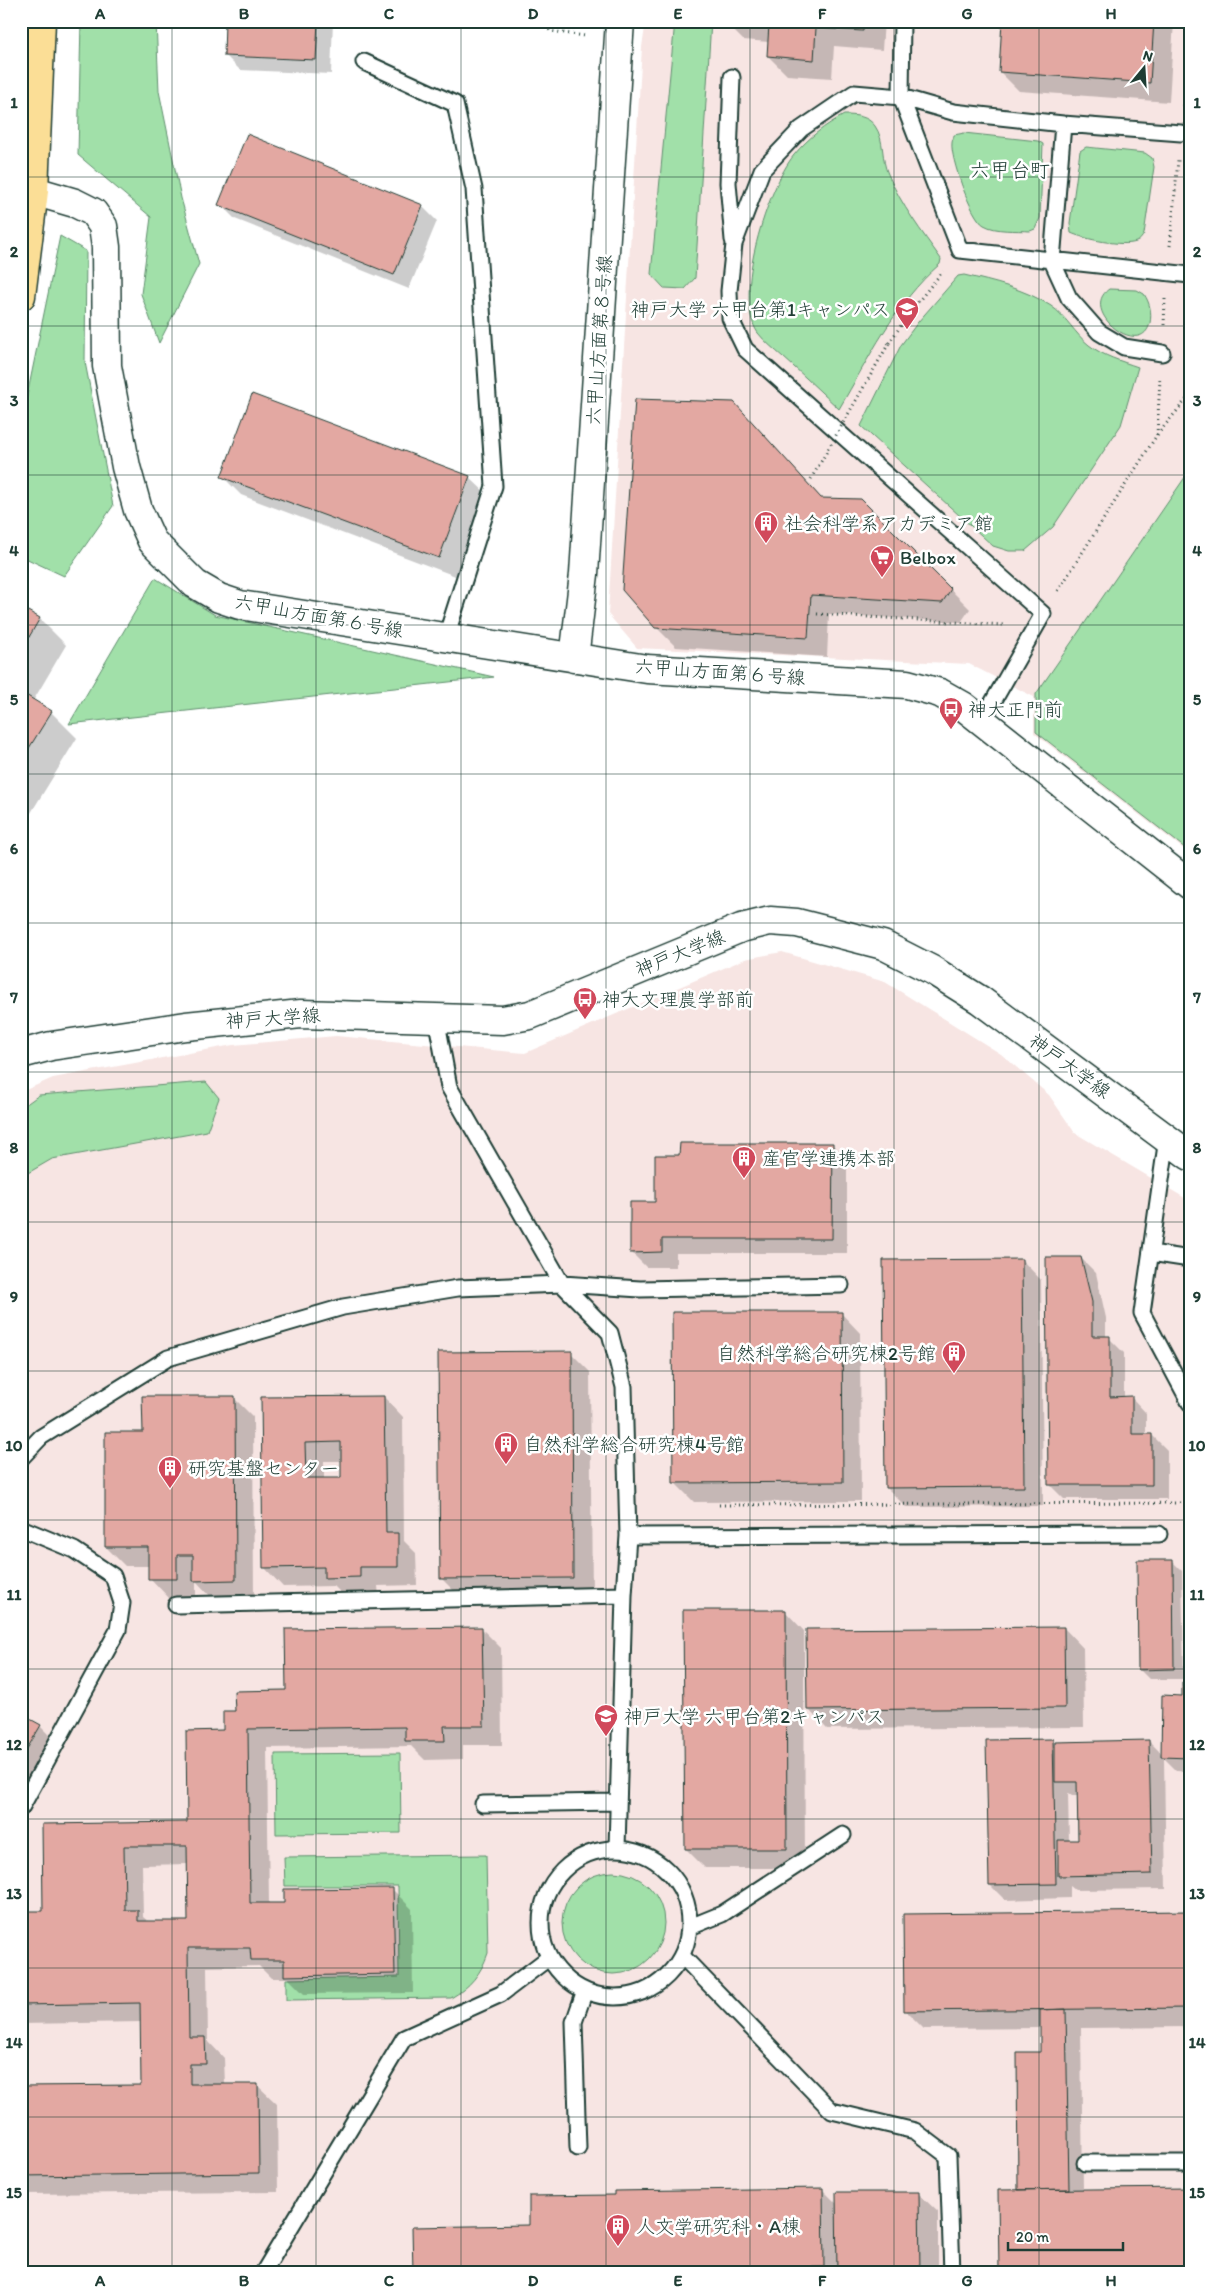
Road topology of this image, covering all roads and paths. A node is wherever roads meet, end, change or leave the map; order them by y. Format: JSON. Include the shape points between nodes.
{"nodes":[{"id":1,"x":41,"y":21,"type":"edge"},
{"id":2,"x":544,"y":21,"type":"edge"},
{"id":3,"x":902,"y":21,"type":"edge"},
{"id":4,"x":619,"y":32,"type":"edge"},
{"id":5,"x":1190,"y":50,"type":"edge"},
{"id":6,"x":364,"y":62,"type":"dead end"},
{"id":7,"x":732,"y":77,"type":"dead end"},
{"id":8,"x":901,"y":97,"type":"junction"},
{"id":9,"x":1063,"y":124,"type":"junction"},
{"id":10,"x":1181,"y":133,"type":"junction"},
{"id":11,"x":34,"y":191,"type":"junction"},
{"id":12,"x":734,"y":244,"type":"junction"},
{"id":13,"x":960,"y":250,"type":"junction"},
{"id":14,"x":1052,"y":261,"type":"junction"},
{"id":15,"x":1167,"y":273,"type":"junction"},
{"id":16,"x":1190,"y":275,"type":"edge"},
{"id":17,"x":21,"y":296,"type":"edge"},
{"id":18,"x":1162,"y":353,"type":"junction"},
{"id":19,"x":1190,"y":395,"type":"edge"},
{"id":20,"x":1157,"y":435,"type":"junction"},
{"id":21,"x":811,"y":479,"type":"dead end"},
{"id":22,"x":1065,"y":581,"type":"dead end"},
{"id":23,"x":817,"y":614,"type":"dead end"},
{"id":24,"x":1035,"y":628,"type":"junction"},
{"id":25,"x":446,"y":637,"type":"junction"},
{"id":26,"x":574,"y":658,"type":"junction"},
{"id":27,"x":982,"y":721,"type":"junction"},
{"id":28,"x":1190,"y":884,"type":"edge"},
{"id":29,"x":436,"y":1017,"type":"junction"},
{"id":30,"x":21,"y":1054,"type":"edge"},
{"id":31,"x":1167,"y":1138,"type":"junction"},
{"id":32,"x":1190,"y":1156,"type":"edge"},
{"id":33,"x":1150,"y":1253,"type":"junction"},
{"id":34,"x":1190,"y":1259,"type":"edge"},
{"id":35,"x":562,"y":1284,"type":"junction"},
{"id":36,"x":841,"y":1285,"type":"dead end"},
{"id":37,"x":1190,"y":1403,"type":"edge"},
{"id":38,"x":21,"y":1458,"type":"edge"},
{"id":39,"x":1190,"y":1503,"type":"edge"},
{"id":40,"x":719,"y":1505,"type":"dead end"},
{"id":41,"x":21,"y":1528,"type":"edge"},
{"id":42,"x":1160,"y":1534,"type":"dead end"},
{"id":43,"x":628,"y":1536,"type":"junction"},
{"id":44,"x":624,"y":1595,"type":"junction"},
{"id":45,"x":176,"y":1605,"type":"dead end"},
{"id":46,"x":618,"y":1802,"type":"junction"},
{"id":47,"x":483,"y":1804,"type":"dead end"},
{"id":48,"x":21,"y":1808,"type":"edge"},
{"id":49,"x":843,"y":1835,"type":"dead end"},
{"id":50,"x":617,"y":1848,"type":"junction"},
{"id":51,"x":690,"y":1927,"type":"junction"},
{"id":52,"x":683,"y":1957,"type":"junction"},
{"id":53,"x":547,"y":1959,"type":"junction"},
{"id":54,"x":584,"y":1993,"type":"junction"},
{"id":55,"x":578,"y":2148,"type":"dead end"},
{"id":56,"x":1085,"y":2163,"type":"dead end"},
{"id":57,"x":1190,"y":2163,"type":"edge"},
{"id":58,"x":263,"y":2273,"type":"edge"},
{"id":59,"x":952,"y":2273,"type":"edge"}],
"edges":[{"from":1,"to":11,"type":"main road"},
{"from":2,"to":4,"type":"path","via":[[550,31]]},
{"from":3,"to":8,"type":"lane"},
{"from":4,"to":26,"type":"street","name":"六甲山方面第８号線","via":[[584,574]]},
{"from":5,"to":10,"type":"path"},
{"from":6,"to":25,"type":"lane","via":[[455,104],[474,189],[494,486]]},
{"from":7,"to":12,"type":"lane","via":[[728,183]]},
{"from":8,"to":9,"type":"lane","via":[[953,112]]},
{"from":8,"to":12,"type":"lane","via":[[854,93],[802,129],[762,170]]},
{"from":8,"to":13,"type":"lane"},
{"from":9,"to":10,"type":"lane"},
{"from":9,"to":14,"type":"lane"},
{"from":10,"to":15,"type":"path"},
{"from":11,"to":17,"type":"main road"},
{"from":11,"to":25,"type":"street","name":"六甲山方面第６号線","via":[[93,212],[103,226],[107,366],[126,467],[138,510],[152,541],[164,554],[194,584],[218,598],[240,605]]},
{"from":12,"to":24,"type":"lane","via":[[730,318],[746,349],[1043,614]]},
{"from":13,"to":14,"type":"lane"},
{"from":13,"to":21,"type":"path","bridge":true,"via":[[889,343]]},
{"from":14,"to":15,"type":"lane"},
{"from":14,"to":18,"type":"lane","via":[[1069,298],[1099,332],[1124,347]]},
{"from":15,"to":16,"type":"lane"},
{"from":15,"to":18,"type":"path"},
{"from":18,"to":20,"type":"path"},
{"from":19,"to":20,"type":"path"},
{"from":20,"to":22,"type":"path"},
{"from":23,"to":24,"type":"path"},
{"from":24,"to":27,"type":"lane"},
{"from":25,"to":26,"type":"street","name":"六甲山方面第６号線"},
{"from":26,"to":27,"type":"street","name":"六甲山方面第６号線","via":[[647,669],[907,684],[940,693]]},
{"from":27,"to":28,"type":"street"},
{"from":29,"to":30,"type":"street","name":"神戸大学線","via":[[301,1014],[51,1046]]},
{"from":29,"to":31,"type":"street","name":"神戸大学線","via":[[503,1020],[530,1015],[741,928],[770,921],[797,923],[883,945],[932,970],[980,1000]]},
{"from":29,"to":35,"type":"lane","via":[[449,1087]]},
{"from":31,"to":32,"type":"street","name":"神戸大学線"},
{"from":31,"to":33,"type":"lane"},
{"from":33,"to":34,"type":"lane"},
{"from":33,"to":37,"type":"lane","via":[[1142,1313]]},
{"from":35,"to":36,"type":"lane","via":[[640,1289]]},
{"from":35,"to":38,"type":"lane","via":[[458,1288],[343,1307],[168,1358],[41,1437]]},
{"from":35,"to":43,"type":"lane","via":[[610,1333],[615,1351],[624,1387]]},
{"from":39,"to":40,"type":"path"},
{"from":41,"to":48,"type":"lane","via":[[74,1550],[113,1576],[122,1603],[118,1630]]},
{"from":42,"to":43,"type":"lane"},
{"from":43,"to":44,"type":"lane"},
{"from":44,"to":45,"type":"lane"},
{"from":44,"to":46,"type":"lane"},
{"from":46,"to":47,"type":"lane"},
{"from":46,"to":50,"type":"lane"},
{"from":49,"to":51,"type":"lane","via":[[722,1914]]},
{"from":50,"to":51,"type":"lane","via":[[646,1855],[670,1873],[686,1898]]},
{"from":50,"to":53,"type":"lane","via":[[579,1857],[550,1883],[538,1921]]},
{"from":51,"to":52,"type":"lane"},
{"from":52,"to":54,"type":"lane","via":[[658,1986],[622,1999]]},
{"from":52,"to":59,"type":"lane","via":[[832,2111],[915,2131],[948,2156]]},
{"from":53,"to":54,"type":"lane"},
{"from":53,"to":58,"type":"lane","via":[[501,1994],[404,2038]]},
{"from":54,"to":55,"type":"lane","via":[[574,2022]]},
{"from":56,"to":57,"type":"lane"}]}
